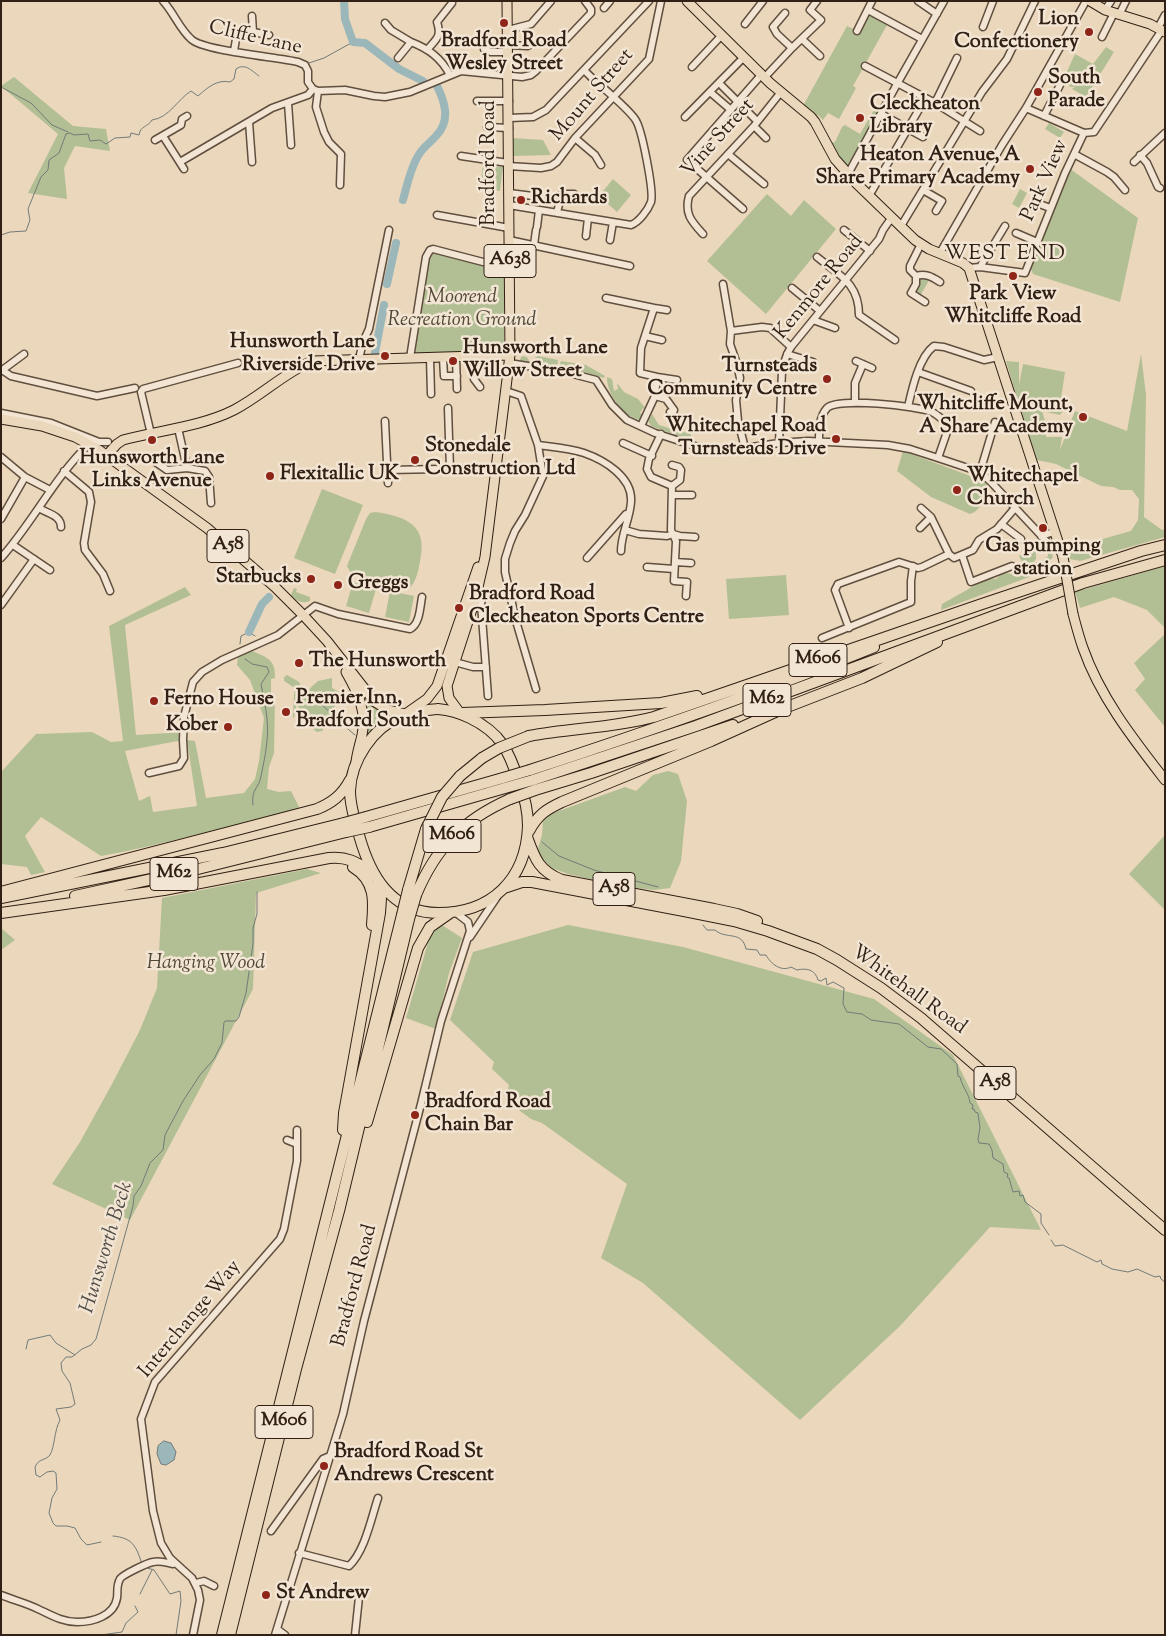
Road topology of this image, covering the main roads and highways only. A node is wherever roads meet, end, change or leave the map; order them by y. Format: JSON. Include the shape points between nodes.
{"nodes":[{"id":1,"x":507,"y":1,"type":"edge"},
{"id":2,"x":1090,"y":1,"type":"edge"},
{"id":3,"x":689,"y":2,"type":"edge"},
{"id":4,"x":1158,"y":28,"type":"edge"},
{"id":5,"x":510,"y":359,"type":"junction"},
{"id":6,"x":1,"y":419,"type":"edge"},
{"id":7,"x":107,"y":455,"type":"junction"},
{"id":8,"x":1165,"y":545,"type":"edge"},
{"id":9,"x":1165,"y":560,"type":"edge"},
{"id":10,"x":982,"y":604,"type":"junction"},
{"id":11,"x":999,"y":613,"type":"junction"},
{"id":12,"x":336,"y":653,"type":"junction"},
{"id":13,"x":450,"y":661,"type":"junction"},
{"id":14,"x":777,"y":674,"type":"junction"},
{"id":15,"x":782,"y":709,"type":"junction"},
{"id":16,"x":460,"y":713,"type":"junction"},
{"id":17,"x":405,"y":714,"type":"junction"},
{"id":18,"x":353,"y":772,"type":"junction"},
{"id":19,"x":533,"y":780,"type":"junction"},
{"id":20,"x":1165,"y":780,"type":"edge"},
{"id":21,"x":345,"y":828,"type":"junction"},
{"id":22,"x":527,"y":835,"type":"junction"},
{"id":23,"x":294,"y":865,"type":"junction"},
{"id":24,"x":375,"y":877,"type":"junction"},
{"id":25,"x":503,"y":889,"type":"junction"},
{"id":26,"x":1,"y":892,"type":"edge"},
{"id":27,"x":412,"y":892,"type":"junction"},
{"id":28,"x":1,"y":898,"type":"edge"},
{"id":29,"x":1,"y":912,"type":"edge"},
{"id":30,"x":453,"y":912,"type":"junction"},
{"id":31,"x":405,"y":917,"type":"junction"},
{"id":32,"x":817,"y":949,"type":"junction"},
{"id":33,"x":368,"y":974,"type":"junction"},
{"id":34,"x":341,"y":1157,"type":"junction"},
{"id":35,"x":339,"y":1211,"type":"junction"},
{"id":36,"x":1165,"y":1230,"type":"edge"},
{"id":37,"x":222,"y":1635,"type":"edge"},
{"id":38,"x":230,"y":1635,"type":"edge"}],
"edges":[{"from":1,"to":5,"type":"main road","name":"Bradford Road","number":"A638"},
{"from":2,"to":4,"type":"main road"},
{"from":3,"to":20,"type":"main road","bridge":true,"via":[[815,122],[835,159],[869,196],[921,244],[969,268],[1059,546],[1083,648],[1116,713]]},
{"from":5,"to":7,"type":"main road","via":[[473,356],[312,361],[235,410],[178,428],[123,440]]},
{"from":5,"to":13,"type":"main road","name":"Bradford Road","number":"A638","via":[[488,533],[475,600]]},
{"from":6,"to":7,"type":"main road","number":"A58","via":[[67,432]]},
{"from":7,"to":12,"type":"main road","number":"A58","via":[[207,528],[276,587]]},
{"from":8,"to":10,"type":"highway","number":"M62"},
{"from":9,"to":11,"type":"highway","number":"M62","via":[[1083,583]]},
{"from":10,"to":14,"type":"highway","number":"M606"},
{"from":10,"to":19,"type":"highway","number":"M62","via":[[801,677],[605,746]]},
{"from":11,"to":15,"type":"highway","number":"M606","via":[[862,678]]},
{"from":11,"to":19,"type":"highway","number":"M62","via":[[696,726]]},
{"from":12,"to":17,"type":"main road","number":"A58","via":[[375,702],[388,710]]},
{"from":12,"to":18,"type":"main road","number":"A58","via":[[363,708],[364,725]]},
{"from":13,"to":16,"type":"main road","name":"Bradford Road","via":[[447,690]]},
{"from":13,"to":17,"type":"main road","name":"Bradford Road","via":[[430,696]]},
{"from":14,"to":16,"type":"highway","via":[[661,703]]},
{"from":14,"to":27,"type":"highway","number":"M606","bridge":true,"via":[[654,717],[529,736],[482,758],[442,797],[426,828]]},
{"from":15,"to":19,"type":"highway","number":"M606","via":[[591,773]]},
{"from":15,"to":22,"type":"highway","via":[[562,802],[539,815]]},
{"from":16,"to":17,"type":"highway","via":[[438,709]]},
{"from":16,"to":22,"type":"highway","via":[[488,727],[510,755],[525,804]]},
{"from":17,"to":18,"type":"highway","via":[[378,731],[367,744]]},
{"from":18,"to":24,"type":"highway","via":[[350,796],[353,815]]},
{"from":18,"to":26,"type":"highway","via":[[338,797],[317,809]]},
{"from":19,"to":21,"type":"highway","number":"M62","bridge":true,"via":[[504,783]]},
{"from":19,"to":27,"type":"highway","number":"M606","bridge":true,"via":[[510,799],[472,820],[452,836]]},
{"from":21,"to":28,"type":"highway","number":"M62"},
{"from":21,"to":29,"type":"highway","number":"M62","via":[[198,869]]},
{"from":22,"to":25,"type":"highway","via":[[519,866]]},
{"from":22,"to":32,"type":"highway","number":"A58","via":[[538,863],[553,876],[737,914],[778,929]]},
{"from":23,"to":24,"type":"highway","via":[[342,858],[358,863]]},
{"from":23,"to":29,"type":"highway","via":[[164,890]]},
{"from":23,"to":33,"type":"highway","via":[[343,863],[357,869],[368,881],[373,900]]},
{"from":24,"to":30,"type":"highway","via":[[391,896],[409,907],[427,913]]},
{"from":24,"to":33,"type":"highway","number":"M606","via":[[380,907]]},
{"from":25,"to":30,"type":"highway","via":[[480,906]]},
{"from":25,"to":32,"type":"highway","name":"Whitehall Road","number":"A58","via":[[532,882],[652,904],[734,921]]},
{"from":27,"to":31,"type":"highway","number":"M606","bridge":true},
{"from":30,"to":35,"type":"highway","number":"M606","via":[[430,927],[418,948]]},
{"from":31,"to":34,"type":"highway","number":"M606"},
{"from":31,"to":35,"type":"highway","number":"M606"},
{"from":32,"to":36,"type":"highway","name":"Whitehall Road","number":"A58","via":[[881,988],[920,1018]]},
{"from":33,"to":34,"type":"highway","number":"M606","via":[[344,1113]]},
{"from":34,"to":37,"type":"highway","number":"M606"},
{"from":35,"to":38,"type":"highway","number":"M606"}]}
